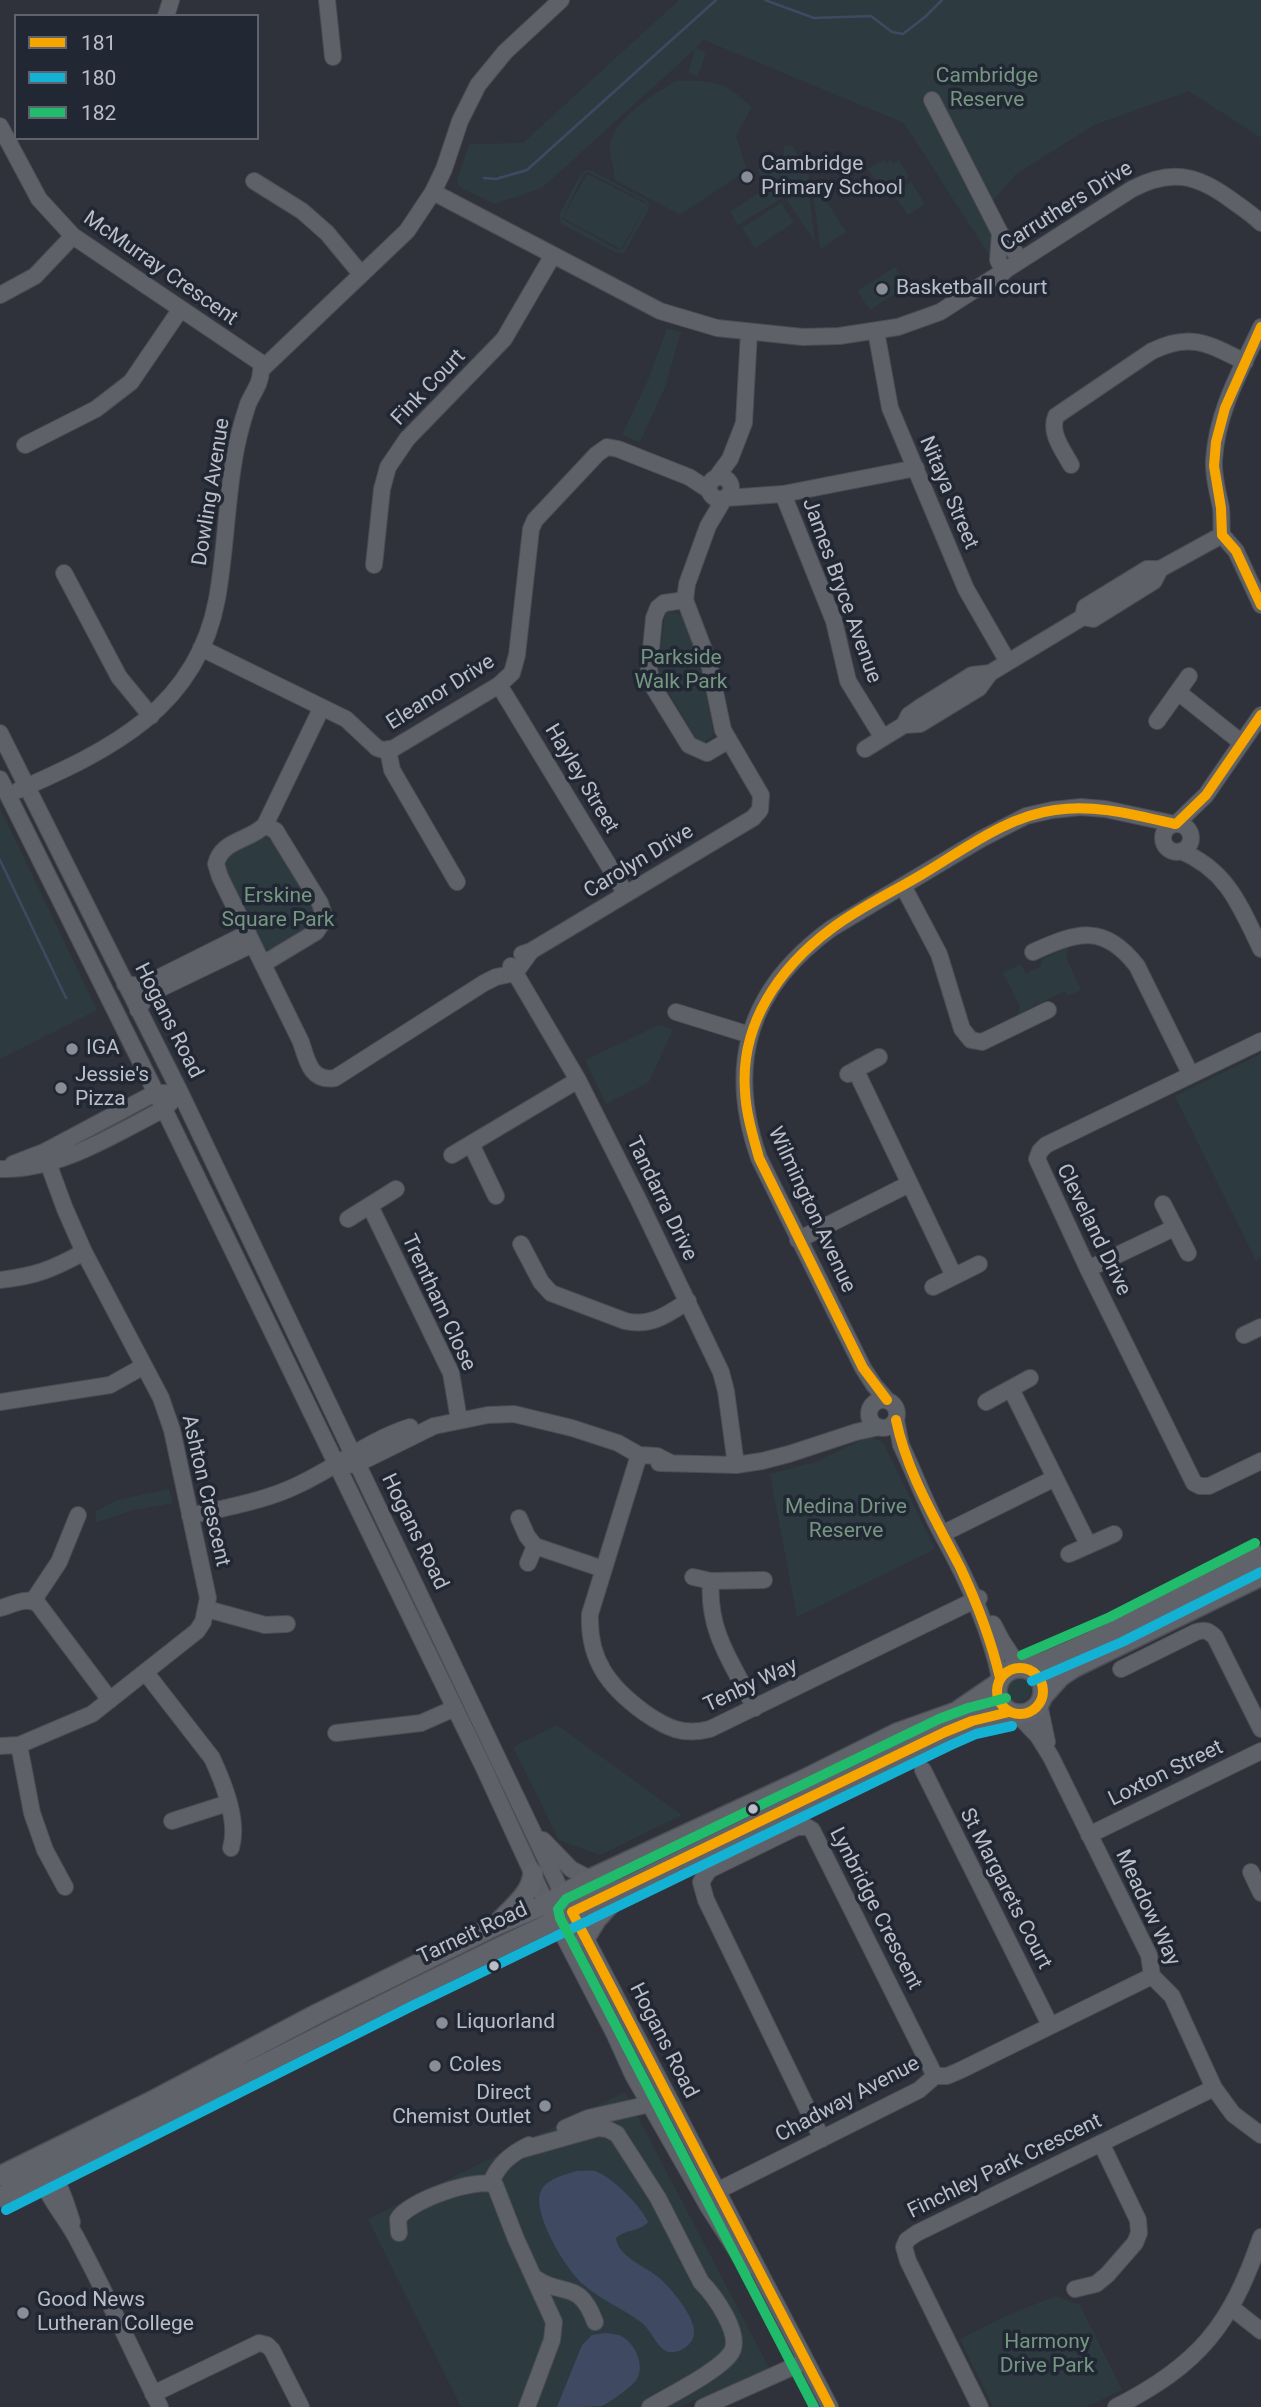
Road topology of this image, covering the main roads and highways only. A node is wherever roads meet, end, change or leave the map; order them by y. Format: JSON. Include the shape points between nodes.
{"nodes":[{"id":1,"x":1261,"y":1556,"type":"edge"},
{"id":2,"x":1261,"y":1576,"type":"edge"},
{"id":3,"x":1023,"y":1668,"type":"junction"},
{"id":4,"x":999,"y":1681,"type":"junction"},
{"id":5,"x":1041,"y":1700,"type":"junction"},
{"id":6,"x":1014,"y":1713,"type":"junction"},
{"id":7,"x":533,"y":1873,"type":"road end"},
{"id":8,"x":628,"y":1885,"type":"junction"},
{"id":9,"x":560,"y":1907,"type":"junction"},
{"id":10,"x":495,"y":1927,"type":"junction"},
{"id":11,"x":586,"y":1938,"type":"road end"},
{"id":12,"x":43,"y":2168,"type":"junction"},
{"id":13,"x":0,"y":2176,"type":"edge"},
{"id":14,"x":0,"y":2197,"type":"edge"}],
"edges":[{"from":1,"to":3,"type":"main road","via":[[1089,1644]]},
{"from":2,"to":5,"type":"main road","via":[[1073,1668]]},
{"from":3,"to":4,"type":"main road","via":[[1009,1669]]},
{"from":3,"to":5,"type":"main road","via":[[1040,1679]]},
{"from":4,"to":6,"type":"main road","via":[[998,1700]]},
{"from":4,"to":9,"type":"main road","name":"Tarneit Road","via":[[956,1712],[897,1733],[590,1879]]},
{"from":5,"to":6,"type":"main road","via":[[1030,1712]]},
{"from":6,"to":8,"type":"main road","name":"Tarneit Road","via":[[944,1732]]},
{"from":7,"to":10,"type":"main road","via":[[524,1896]]},
{"from":8,"to":9,"type":"main road","name":"Tarneit Road"},
{"from":8,"to":11,"type":"main road"},
{"from":9,"to":10,"type":"main road","name":"Tarneit Road"},
{"from":9,"to":12,"type":"main road","name":"Tarneit Road","via":[[422,1983]]},
{"from":10,"to":12,"type":"main road","name":"Tarneit Road","via":[[283,2031]]},
{"from":12,"to":13,"type":"main road","name":"Tarneit Road"},
{"from":12,"to":14,"type":"main road","name":"Tarneit Road"}]}
